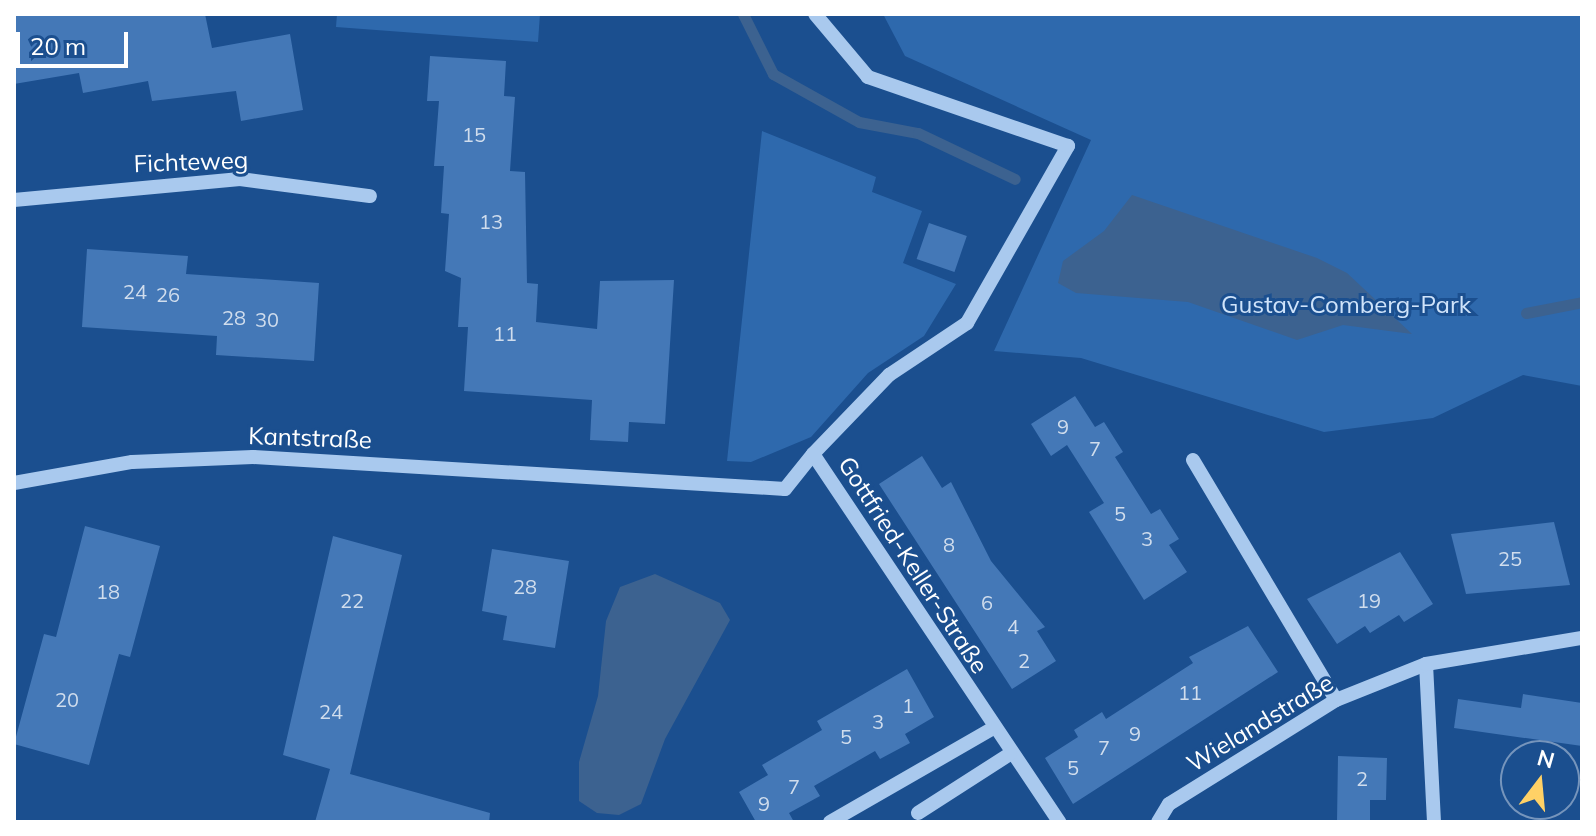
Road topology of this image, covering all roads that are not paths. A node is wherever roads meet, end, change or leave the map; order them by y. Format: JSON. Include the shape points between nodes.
{"nodes":[{"id":1,"x":815,"y":14,"type":"edge"},
{"id":2,"x":370,"y":196,"type":"dead end"},
{"id":3,"x":14,"y":200,"type":"edge"},
{"id":4,"x":813,"y":454,"type":"junction"},
{"id":5,"x":1193,"y":460,"type":"dead end"},
{"id":6,"x":606,"y":481,"type":"joint"},
{"id":7,"x":14,"y":483,"type":"edge"},
{"id":8,"x":1582,"y":638,"type":"edge"},
{"id":9,"x":1426,"y":664,"type":"junction"},
{"id":10,"x":1336,"y":700,"type":"junction"},
{"id":11,"x":992,"y":729,"type":"junction"},
{"id":12,"x":1010,"y":754,"type":"junction"},
{"id":13,"x":918,"y":813,"type":"dead end"},
{"id":14,"x":830,"y":822,"type":"edge"},
{"id":15,"x":1059,"y":822,"type":"edge"},
{"id":16,"x":1158,"y":822,"type":"edge"},
{"id":17,"x":1434,"y":822,"type":"edge"}],
"edges":[{"from":1,"to":4,"type":"street","via":[[868,77],[1068,146],[967,323],[889,375]]},
{"from":2,"to":3,"type":"street","name":"Fichteweg","via":[[240,179]]},
{"from":4,"to":6,"type":"street","name":"Gottfried-Keller-Straße","via":[[785,489]]},
{"from":4,"to":11,"type":"street","name":"Gottfried-Keller-Straße"},
{"from":5,"to":10,"type":"street"},
{"from":6,"to":7,"type":"street","name":"Kantstraße","via":[[253,457],[132,462]]},
{"from":8,"to":9,"type":"street","name":"Wielandstraße"},
{"from":9,"to":10,"type":"street","name":"Wielandstraße"},
{"from":9,"to":17,"type":"street"},
{"from":10,"to":16,"type":"street","name":"Wielandstraße","via":[[1169,804]]},
{"from":11,"to":12,"type":"street","name":"Gottfried-Keller-Straße"},
{"from":11,"to":14,"type":"street"},
{"from":12,"to":13,"type":"street"},
{"from":12,"to":15,"type":"street","name":"Gottfried-Keller-Straße"}]}
